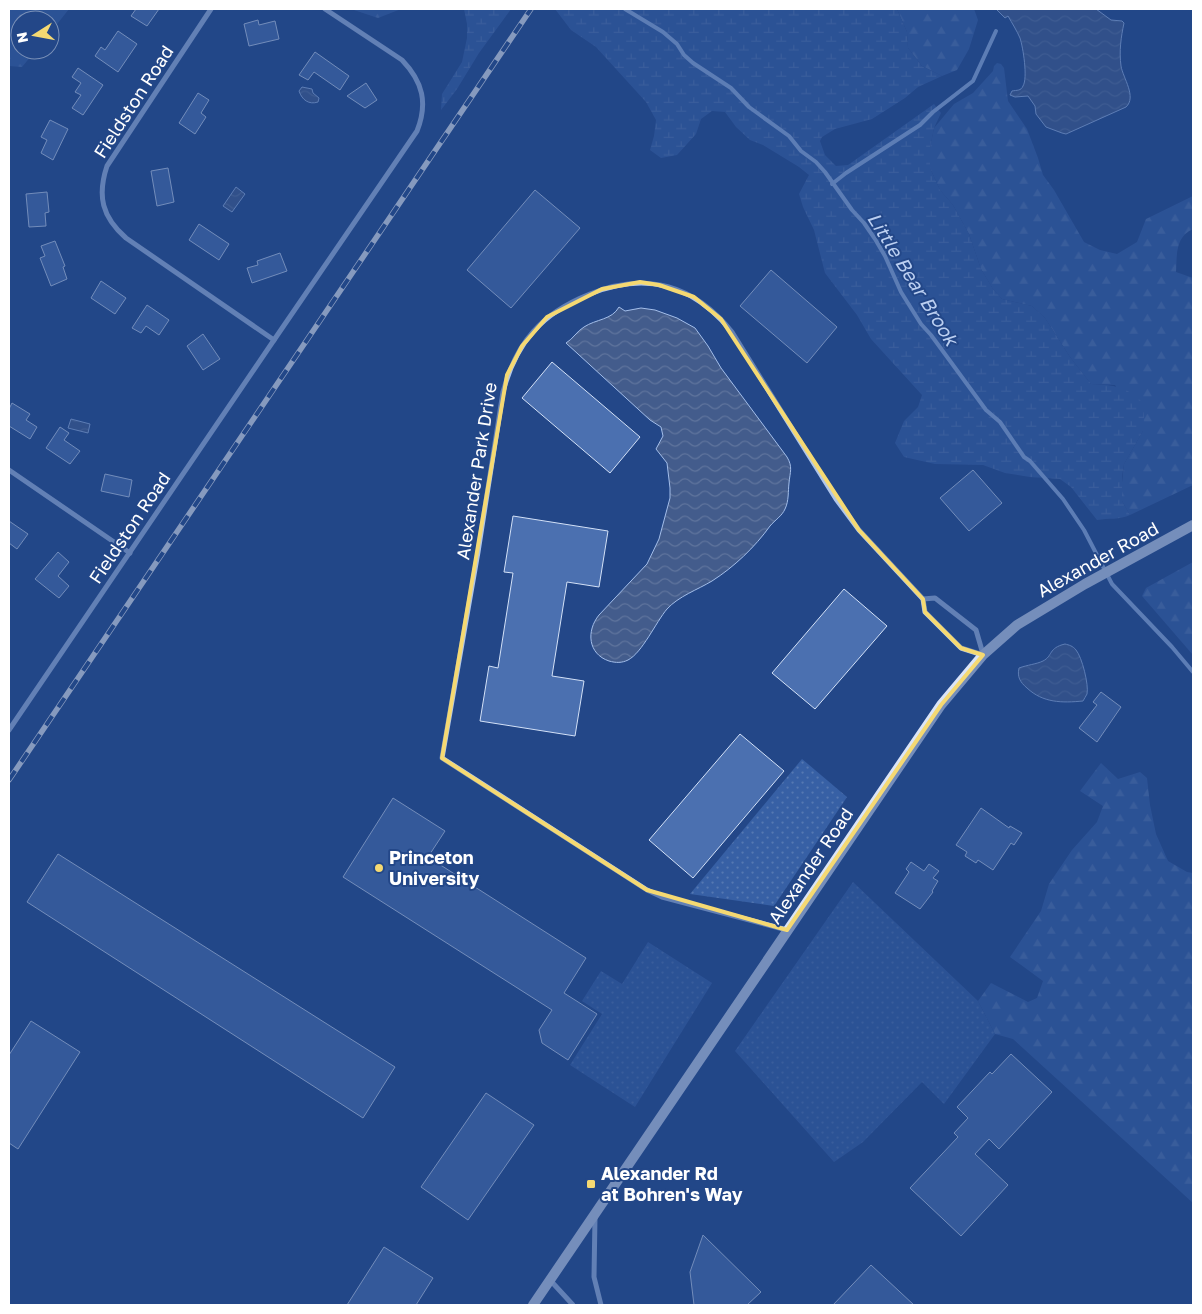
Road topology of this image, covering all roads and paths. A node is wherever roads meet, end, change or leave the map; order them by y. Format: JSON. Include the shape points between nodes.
{"nodes":[{"id":1,"x":211,"y":9,"type":"edge"},
{"id":2,"x":325,"y":9,"type":"edge"},
{"id":3,"x":274,"y":340,"type":"junction"},
{"id":4,"x":9,"y":470,"type":"edge"},
{"id":5,"x":1193,"y":525,"type":"edge"},
{"id":6,"x":130,"y":552,"type":"junction"},
{"id":7,"x":923,"y":599,"type":"junction"},
{"id":8,"x":983,"y":655,"type":"junction"},
{"id":9,"x":9,"y":730,"type":"edge"},
{"id":10,"x":787,"y":930,"type":"junction"},
{"id":11,"x":595,"y":1215,"type":"junction"},
{"id":12,"x":550,"y":1280,"type":"junction"},
{"id":13,"x":532,"y":1305,"type":"edge"},
{"id":14,"x":573,"y":1305,"type":"edge"},
{"id":15,"x":601,"y":1305,"type":"edge"}],
"edges":[{"from":1,"to":3,"type":"street","name":"Fieldston Road","via":[[107,166],[102,179],[103,207],[116,230],[126,238]]},
{"from":2,"to":3,"type":"street","name":"Fieldston Road","via":[[402,60],[411,70],[422,94],[421,119],[417,131]]},
{"from":3,"to":6,"type":"street","name":"Fieldston Road"},
{"from":4,"to":6,"type":"street"},
{"from":5,"to":8,"type":"street","name":"Alexander Road","via":[[1017,625]]},
{"from":6,"to":9,"type":"street","name":"Fieldston Road"},
{"from":7,"to":8,"type":"street","name":"Alexander Park Drive","via":[[925,612],[961,648]]},
{"from":7,"to":8,"type":"street","name":"Alexander Park Drive","via":[[935,598],[976,630]]},
{"from":7,"to":10,"type":"street","name":"Alexander Park Drive","via":[[859,530],[836,499],[732,332],[694,297],[676,289],[640,282],[602,289],[562,306],[547,317],[514,359],[503,392],[442,758],[662,898]]},
{"from":8,"to":10,"type":"street","name":"Alexander Road","via":[[941,705]]},
{"from":10,"to":11,"type":"street","name":"Alexander Road"},
{"from":11,"to":12,"type":"street","name":"Alexander Road"},
{"from":11,"to":15,"type":"street","via":[[594,1277]]},
{"from":12,"to":13,"type":"street","name":"Alexander Road"},
{"from":12,"to":14,"type":"street"}]}
